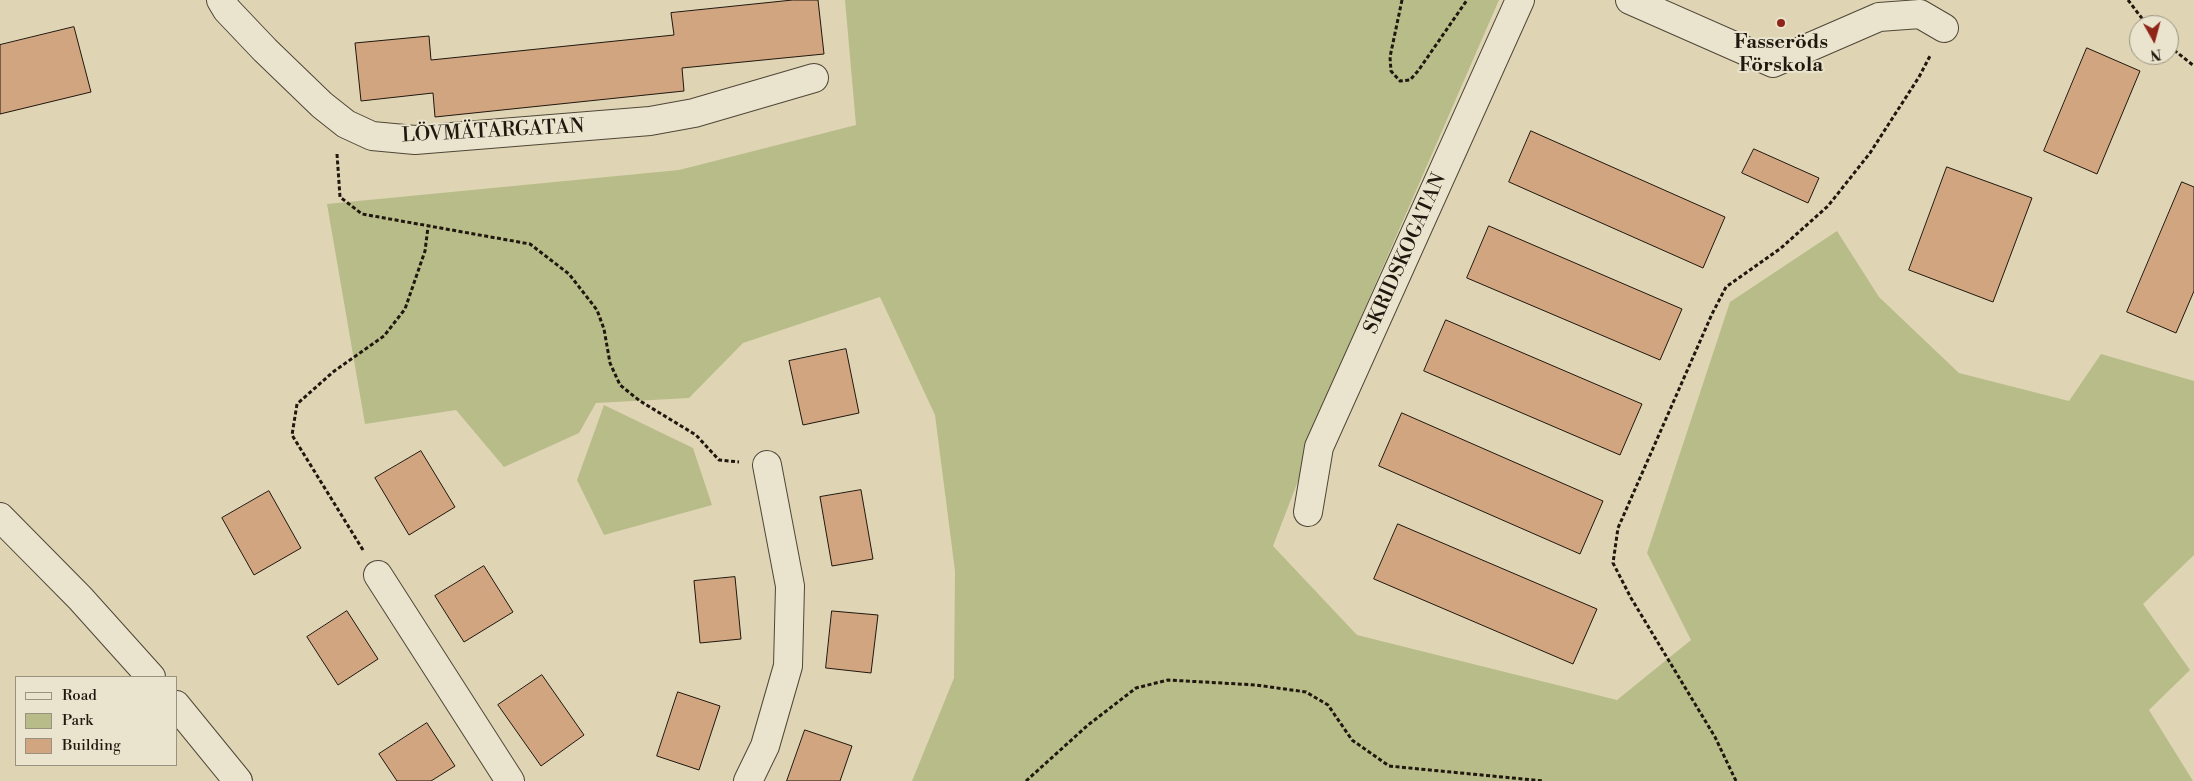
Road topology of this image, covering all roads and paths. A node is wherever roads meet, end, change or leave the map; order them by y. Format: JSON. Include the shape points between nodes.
{"nodes":[{"id":1,"x":221,"y":0,"type":"edge"},
{"id":2,"x":1402,"y":0,"type":"edge"},
{"id":3,"x":1467,"y":0,"type":"edge"},
{"id":4,"x":1520,"y":0,"type":"edge"},
{"id":5,"x":1630,"y":0,"type":"edge"},
{"id":6,"x":2128,"y":0,"type":"edge"},
{"id":7,"x":2140,"y":15,"type":"edge"},
{"id":8,"x":1944,"y":28,"type":"joint"},
{"id":9,"x":2179,"y":54,"type":"edge"},
{"id":10,"x":2194,"y":66,"type":"edge"},
{"id":11,"x":814,"y":78,"type":"dead end"},
{"id":12,"x":346,"y":124,"type":"junction"},
{"id":13,"x":428,"y":227,"type":"junction"},
{"id":14,"x":767,"y":465,"type":"joint"},
{"id":15,"x":1308,"y":512,"type":"dead end"},
{"id":16,"x":0,"y":517,"type":"edge"},
{"id":17,"x":378,"y":575,"type":"joint"},
{"id":18,"x":150,"y":676,"type":"edge"},
{"id":19,"x":178,"y":707,"type":"edge"},
{"id":20,"x":238,"y":781,"type":"edge"},
{"id":21,"x":510,"y":781,"type":"edge"},
{"id":22,"x":748,"y":781,"type":"edge"},
{"id":23,"x":1026,"y":781,"type":"edge"},
{"id":24,"x":1544,"y":781,"type":"edge"},
{"id":25,"x":1736,"y":781,"type":"edge"}],
"edges":[{"from":1,"to":12,"type":"street","name":"LÖVMÄTARGATAN","via":[[265,50]]},
{"from":2,"to":3,"type":"path","via":[[1390,57],[1391,71],[1400,80],[1410,80],[1418,71]]},
{"from":4,"to":15,"type":"street","name":"SKRIDSKOGATAN","via":[[1319,447]]},
{"from":5,"to":8,"type":"street","via":[[1773,63],[1879,17],[1920,14]]},
{"from":6,"to":7,"type":"path"},
{"from":8,"to":25,"type":"path","via":[[1919,77],[1870,153],[1828,206],[1782,248],[1726,287],[1618,528],[1613,563],[1715,737]]},
{"from":9,"to":10,"type":"path"},
{"from":11,"to":12,"type":"street","name":"LÖVMÄTARGATAN","via":[[694,113],[650,121],[416,140],[372,136]]},
{"from":12,"to":13,"type":"path","via":[[337,146],[340,197],[362,214]]},
{"from":13,"to":14,"type":"path","via":[[530,244],[569,274],[597,310],[610,363],[620,385],[696,435],[719,460]]},
{"from":13,"to":17,"type":"path","via":[[425,251],[405,309],[384,336],[333,372],[297,404],[292,435]]},
{"from":14,"to":22,"type":"street","via":[[790,586],[788,666],[765,746]]},
{"from":16,"to":18,"type":"street","via":[[80,598]]},
{"from":17,"to":21,"type":"street"},
{"from":19,"to":20,"type":"street"},
{"from":23,"to":24,"type":"path","via":[[1088,725],[1136,688],[1168,680],[1306,692],[1328,706],[1352,740],[1389,766]]}]}
